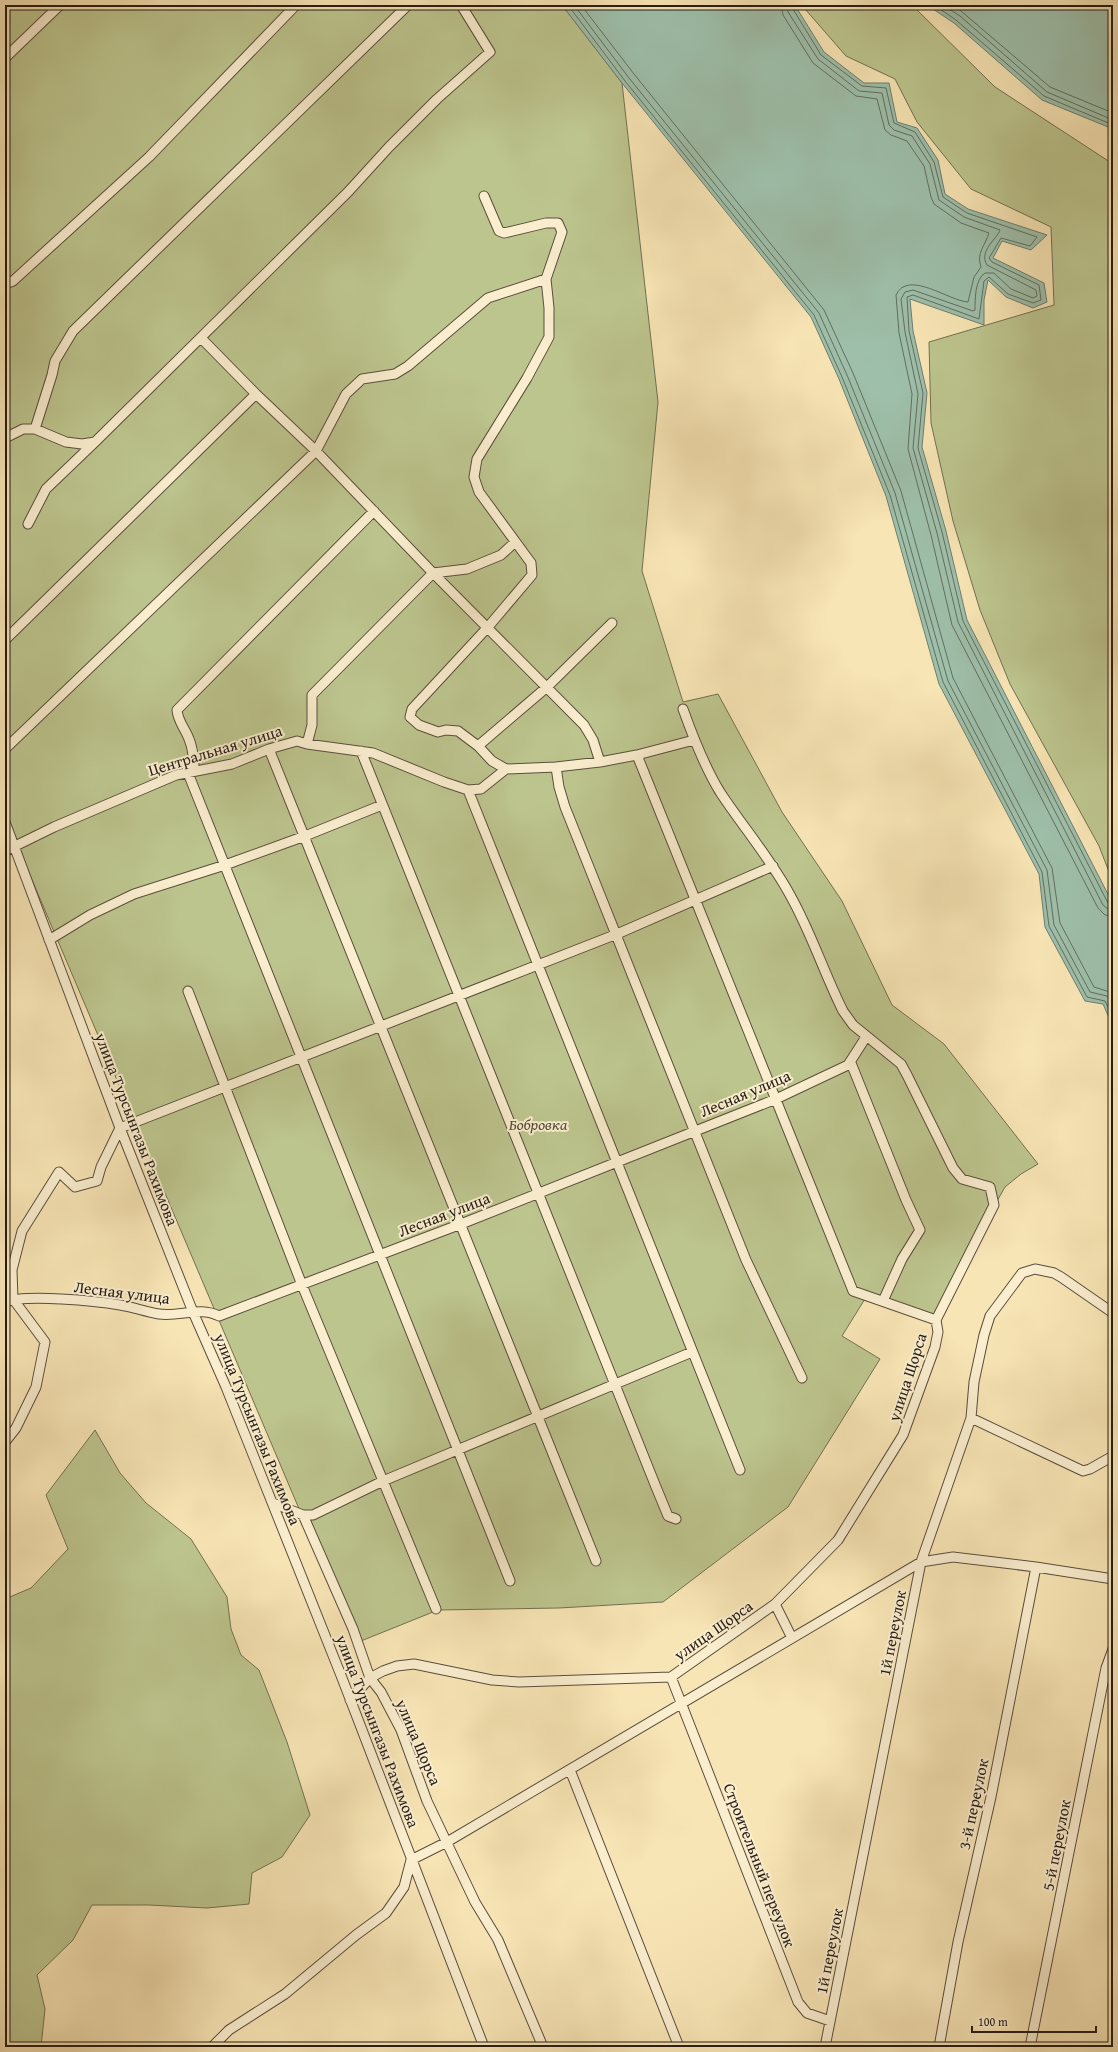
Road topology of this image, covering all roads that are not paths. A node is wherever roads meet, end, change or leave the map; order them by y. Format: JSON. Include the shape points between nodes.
{"nodes":[{"id":1,"x":60,"y":5,"type":"edge"},
{"id":2,"x":296,"y":5,"type":"edge"},
{"id":3,"x":408,"y":5,"type":"edge"},
{"id":4,"x":461,"y":5,"type":"edge"},
{"id":5,"x":5,"y":58,"type":"edge"},
{"id":6,"x":484,"y":196,"type":"dead end"},
{"id":7,"x":546,"y":279,"type":"junction"},
{"id":8,"x":5,"y":284,"type":"edge"},
{"id":9,"x":201,"y":338,"type":"junction"},
{"id":10,"x":256,"y":394,"type":"junction"},
{"id":11,"x":35,"y":429,"type":"junction"},
{"id":12,"x":5,"y":438,"type":"edge"},
{"id":13,"x":95,"y":442,"type":"junction"},
{"id":14,"x":316,"y":451,"type":"junction"},
{"id":15,"x":374,"y":511,"type":"junction"},
{"id":16,"x":28,"y":524,"type":"dead end"},
{"id":17,"x":515,"y":542,"type":"junction"},
{"id":18,"x":433,"y":573,"type":"junction"},
{"id":19,"x":612,"y":623,"type":"dead end"},
{"id":20,"x":488,"y":627,"type":"junction"},
{"id":21,"x":5,"y":640,"type":"edge"},
{"id":22,"x":547,"y":687,"type":"junction"},
{"id":23,"x":683,"y":709,"type":"dead end"},
{"id":24,"x":694,"y":740,"type":"junction"},
{"id":25,"x":307,"y":744,"type":"junction"},
{"id":26,"x":478,"y":746,"type":"junction"},
{"id":27,"x":5,"y":749,"type":"edge"},
{"id":28,"x":269,"y":749,"type":"junction"},
{"id":29,"x":361,"y":751,"type":"junction"},
{"id":30,"x":637,"y":755,"type":"junction"},
{"id":31,"x":600,"y":762,"type":"junction"},
{"id":32,"x":556,"y":767,"type":"junction"},
{"id":33,"x":506,"y":769,"type":"junction"},
{"id":34,"x":191,"y":772,"type":"junction"},
{"id":35,"x":468,"y":790,"type":"junction"},
{"id":36,"x":382,"y":804,"type":"junction"},
{"id":37,"x":5,"y":822,"type":"edge"},
{"id":38,"x":305,"y":836,"type":"junction"},
{"id":39,"x":15,"y":847,"type":"junction"},
{"id":40,"x":5,"y":851,"type":"edge"},
{"id":41,"x":225,"y":865,"type":"junction"},
{"id":42,"x":773,"y":866,"type":"junction"},
{"id":43,"x":695,"y":899,"type":"junction"},
{"id":44,"x":617,"y":934,"type":"junction"},
{"id":45,"x":49,"y":940,"type":"junction"},
{"id":46,"x":538,"y":965,"type":"junction"},
{"id":47,"x":188,"y":991,"type":"dead end"},
{"id":48,"x":458,"y":995,"type":"junction"},
{"id":49,"x":381,"y":1027,"type":"junction"},
{"id":50,"x":866,"y":1037,"type":"junction"},
{"id":51,"x":301,"y":1057,"type":"junction"},
{"id":52,"x":851,"y":1063,"type":"junction"},
{"id":53,"x":225,"y":1088,"type":"junction"},
{"id":54,"x":776,"y":1099,"type":"junction"},
{"id":55,"x":120,"y":1128,"type":"junction"},
{"id":56,"x":695,"y":1130,"type":"junction"},
{"id":57,"x":617,"y":1162,"type":"junction"},
{"id":58,"x":538,"y":1193,"type":"junction"},
{"id":59,"x":460,"y":1224,"type":"junction"},
{"id":60,"x":380,"y":1254,"type":"junction"},
{"id":61,"x":302,"y":1285,"type":"junction"},
{"id":62,"x":9,"y":1301,"type":"edge"},
{"id":63,"x":883,"y":1301,"type":"junction"},
{"id":64,"x":193,"y":1312,"type":"junction"},
{"id":65,"x":1113,"y":1313,"type":"edge"},
{"id":66,"x":936,"y":1320,"type":"junction"},
{"id":67,"x":692,"y":1352,"type":"junction"},
{"id":68,"x":802,"y":1378,"type":"dead end"},
{"id":69,"x":615,"y":1384,"type":"junction"},
{"id":70,"x":538,"y":1416,"type":"junction"},
{"id":71,"x":971,"y":1418,"type":"junction"},
{"id":72,"x":5,"y":1442,"type":"edge"},
{"id":73,"x":458,"y":1450,"type":"junction"},
{"id":74,"x":1113,"y":1456,"type":"edge"},
{"id":75,"x":740,"y":1470,"type":"dead end"},
{"id":76,"x":383,"y":1481,"type":"junction"},
{"id":77,"x":273,"y":1503,"type":"junction"},
{"id":78,"x":304,"y":1515,"type":"junction"},
{"id":79,"x":676,"y":1519,"type":"dead end"},
{"id":80,"x":596,"y":1561,"type":"dead end"},
{"id":81,"x":921,"y":1562,"type":"junction"},
{"id":82,"x":1036,"y":1567,"type":"junction"},
{"id":83,"x":1113,"y":1579,"type":"edge"},
{"id":84,"x":510,"y":1581,"type":"dead end"},
{"id":85,"x":776,"y":1604,"type":"junction"},
{"id":86,"x":436,"y":1609,"type":"dead end"},
{"id":87,"x":792,"y":1638,"type":"junction"},
{"id":88,"x":1113,"y":1649,"type":"edge"},
{"id":89,"x":671,"y":1677,"type":"junction"},
{"id":90,"x":370,"y":1678,"type":"junction"},
{"id":91,"x":350,"y":1700,"type":"junction"},
{"id":92,"x":680,"y":1704,"type":"junction"},
{"id":93,"x":570,"y":1770,"type":"junction"},
{"id":94,"x":448,"y":1842,"type":"junction"},
{"id":95,"x":411,"y":1860,"type":"junction"},
{"id":96,"x":830,"y":2021,"type":"junction"},
{"id":97,"x":212,"y":2047,"type":"edge"},
{"id":98,"x":484,"y":2047,"type":"edge"},
{"id":99,"x":543,"y":2047,"type":"edge"},
{"id":100,"x":679,"y":2047,"type":"edge"},
{"id":101,"x":825,"y":2047,"type":"edge"},
{"id":102,"x":939,"y":2047,"type":"edge"},
{"id":103,"x":1030,"y":2047,"type":"edge"}],
"edges":[{"from":1,"to":5,"type":"street"},
{"from":2,"to":8,"type":"street","via":[[149,157],[13,282]]},
{"from":3,"to":11,"type":"street","via":[[73,331],[55,361]]},
{"from":4,"to":9,"type":"street","via":[[490,52],[437,99],[348,192]]},
{"from":6,"to":7,"type":"street","via":[[494,223],[504,234],[546,223],[558,223],[562,232]]},
{"from":7,"to":14,"type":"street","via":[[488,298],[408,366],[395,374],[362,379],[346,394]]},
{"from":7,"to":17,"type":"street","via":[[549,337],[477,459],[474,477],[479,492]]},
{"from":9,"to":10,"type":"street"},
{"from":9,"to":13,"type":"street"},
{"from":10,"to":14,"type":"street"},
{"from":10,"to":21,"type":"street"},
{"from":11,"to":12,"type":"street","via":[[22,429]]},
{"from":11,"to":13,"type":"street","via":[[66,442]]},
{"from":13,"to":16,"type":"street","via":[[46,489]]},
{"from":14,"to":15,"type":"street"},
{"from":14,"to":27,"type":"street"},
{"from":15,"to":18,"type":"street"},
{"from":15,"to":34,"type":"street","via":[[177,710],[178,720],[189,738],[194,755]]},
{"from":17,"to":18,"type":"street","via":[[500,555],[468,569]]},
{"from":17,"to":20,"type":"street","via":[[531,563],[532,575]]},
{"from":18,"to":20,"type":"street"},
{"from":18,"to":25,"type":"street","via":[[312,695],[312,725]]},
{"from":19,"to":22,"type":"street"},
{"from":20,"to":22,"type":"street"},
{"from":20,"to":26,"type":"street","via":[[412,709],[410,717],[419,725],[438,732],[458,730]]},
{"from":22,"to":26,"type":"street"},
{"from":22,"to":31,"type":"street","via":[[584,725]]},
{"from":23,"to":24,"type":"street"},
{"from":24,"to":30,"type":"street"},
{"from":24,"to":42,"type":"street","via":[[719,791]]},
{"from":25,"to":28,"type":"street","name":"Центральная улица","via":[[297,741]]},
{"from":25,"to":29,"type":"street","name":"Центральная улица"},
{"from":26,"to":33,"type":"street","via":[[492,761]]},
{"from":28,"to":34,"type":"street","name":"Центральная улица","via":[[232,764]]},
{"from":28,"to":38,"type":"street"},
{"from":29,"to":35,"type":"street","name":"Центральная улица","via":[[373,753]]},
{"from":29,"to":36,"type":"street"},
{"from":30,"to":31,"type":"street"},
{"from":30,"to":43,"type":"street"},
{"from":31,"to":32,"type":"street"},
{"from":32,"to":33,"type":"street"},
{"from":32,"to":44,"type":"street","via":[[565,807]]},
{"from":33,"to":35,"type":"street","via":[[481,789]]},
{"from":34,"to":39,"type":"street","name":"Центральная улица","via":[[176,775],[102,805]]},
{"from":34,"to":41,"type":"street"},
{"from":35,"to":46,"type":"street"},
{"from":36,"to":38,"type":"street"},
{"from":36,"to":48,"type":"street"},
{"from":37,"to":39,"type":"street","name":"улица Турсынгазы Рахимова"},
{"from":38,"to":41,"type":"street"},
{"from":38,"to":49,"type":"street"},
{"from":39,"to":40,"type":"street","name":"Центральная улица"},
{"from":39,"to":45,"type":"street","name":"улица Турсынгазы Рахимова"},
{"from":41,"to":45,"type":"street","via":[[134,894],[90,914]]},
{"from":41,"to":51,"type":"street"},
{"from":42,"to":43,"type":"street"},
{"from":42,"to":50,"type":"street","via":[[791,896],[843,1011]]},
{"from":43,"to":44,"type":"street"},
{"from":43,"to":54,"type":"street"},
{"from":44,"to":46,"type":"street"},
{"from":44,"to":56,"type":"street"},
{"from":45,"to":55,"type":"street","name":"улица Турсынгазы Рахимова"},
{"from":46,"to":48,"type":"street"},
{"from":46,"to":57,"type":"street"},
{"from":47,"to":53,"type":"street"},
{"from":48,"to":49,"type":"street"},
{"from":48,"to":58,"type":"street"},
{"from":49,"to":51,"type":"street"},
{"from":49,"to":59,"type":"street"},
{"from":50,"to":52,"type":"street"},
{"from":50,"to":66,"type":"street","name":"улица Щорса","via":[[901,1064],[952,1168],[962,1179],[990,1187],[994,1205]]},
{"from":51,"to":53,"type":"street"},
{"from":51,"to":60,"type":"street"},
{"from":52,"to":54,"type":"street","name":"Лесная улица"},
{"from":52,"to":63,"type":"street","via":[[920,1230],[902,1259]]},
{"from":53,"to":55,"type":"street"},
{"from":53,"to":61,"type":"street"},
{"from":54,"to":56,"type":"street","name":"Лесная улица"},
{"from":54,"to":63,"type":"street","via":[[853,1290]]},
{"from":55,"to":62,"type":"street","via":[[97,1181],[75,1186],[59,1172],[22,1231],[12,1270]]},
{"from":55,"to":64,"type":"street","name":"улица Турсынгазы Рахимова"},
{"from":56,"to":57,"type":"street","name":"Лесная улица"},
{"from":56,"to":68,"type":"street","via":[[746,1260]]},
{"from":57,"to":58,"type":"street","name":"Лесная улица"},
{"from":57,"to":67,"type":"street"},
{"from":58,"to":59,"type":"street","name":"Лесная улица"},
{"from":58,"to":69,"type":"street"},
{"from":59,"to":60,"type":"street","name":"Лесная улица"},
{"from":59,"to":70,"type":"street"},
{"from":60,"to":61,"type":"street","name":"Лесная улица"},
{"from":60,"to":73,"type":"street"},
{"from":61,"to":64,"type":"street","name":"Лесная улица","via":[[219,1316],[209,1311]]},
{"from":61,"to":76,"type":"street"},
{"from":62,"to":64,"type":"street","name":"Лесная улица","via":[[53,1299],[119,1305],[160,1314]]},
{"from":62,"to":72,"type":"street","via":[[45,1342],[36,1387],[16,1428]]},
{"from":63,"to":66,"type":"street"},
{"from":64,"to":77,"type":"street","name":"улица Турсынгазы Рахимова"},
{"from":65,"to":71,"type":"street","name":"1й переулок","via":[[1054,1273],[1035,1269],[1022,1273],[990,1316],[974,1382]]},
{"from":66,"to":85,"type":"street","name":"улица Щорса","via":[[938,1332],[935,1347],[903,1436],[838,1540]]},
{"from":67,"to":69,"type":"street"},
{"from":67,"to":75,"type":"street"},
{"from":69,"to":70,"type":"street"},
{"from":69,"to":79,"type":"street","via":[[668,1516]]},
{"from":70,"to":73,"type":"street"},
{"from":70,"to":80,"type":"street"},
{"from":71,"to":74,"type":"street","via":[[1083,1471]]},
{"from":71,"to":81,"type":"street","name":"1й переулок"},
{"from":73,"to":76,"type":"street"},
{"from":73,"to":84,"type":"street"},
{"from":76,"to":78,"type":"street","via":[[313,1516]]},
{"from":76,"to":86,"type":"street"},
{"from":77,"to":78,"type":"street"},
{"from":77,"to":91,"type":"street","name":"улица Турсынгазы Рахимова"},
{"from":78,"to":90,"type":"street","via":[[353,1629]]},
{"from":81,"to":82,"type":"street","via":[[953,1557]]},
{"from":81,"to":87,"type":"street"},
{"from":81,"to":96,"type":"street","name":"1й переулок"},
{"from":82,"to":83,"type":"street"},
{"from":82,"to":102,"type":"street","name":"3-й переулок","via":[[991,1797],[958,1942]]},
{"from":85,"to":87,"type":"street"},
{"from":85,"to":89,"type":"street","name":"улица Щорса"},
{"from":87,"to":92,"type":"street"},
{"from":88,"to":103,"type":"street","name":"5-й переулок","via":[[1105,1676]]},
{"from":89,"to":90,"type":"street","name":"улица Щорса","via":[[519,1682],[492,1680],[414,1664],[397,1666]]},
{"from":89,"to":92,"type":"street","name":"Строительный переулок"},
{"from":90,"to":91,"type":"street"},
{"from":90,"to":94,"type":"street","name":"улица Щорса","via":[[401,1730],[428,1801]]},
{"from":91,"to":95,"type":"street","name":"улица Турсынгазы Рахимова"},
{"from":92,"to":93,"type":"street"},
{"from":92,"to":96,"type":"street","name":"Строительный переулок","via":[[798,2002],[807,2013]]},
{"from":93,"to":94,"type":"street"},
{"from":93,"to":100,"type":"street"},
{"from":94,"to":95,"type":"street"},
{"from":94,"to":99,"type":"street","via":[[475,1902],[498,1940]]},
{"from":95,"to":97,"type":"street","via":[[404,1887],[386,1913],[285,1994],[230,2030]]},
{"from":95,"to":98,"type":"street","name":"улица Турсынгазы Рахимова"},
{"from":96,"to":101,"type":"street","name":"1й переулок"}]}
